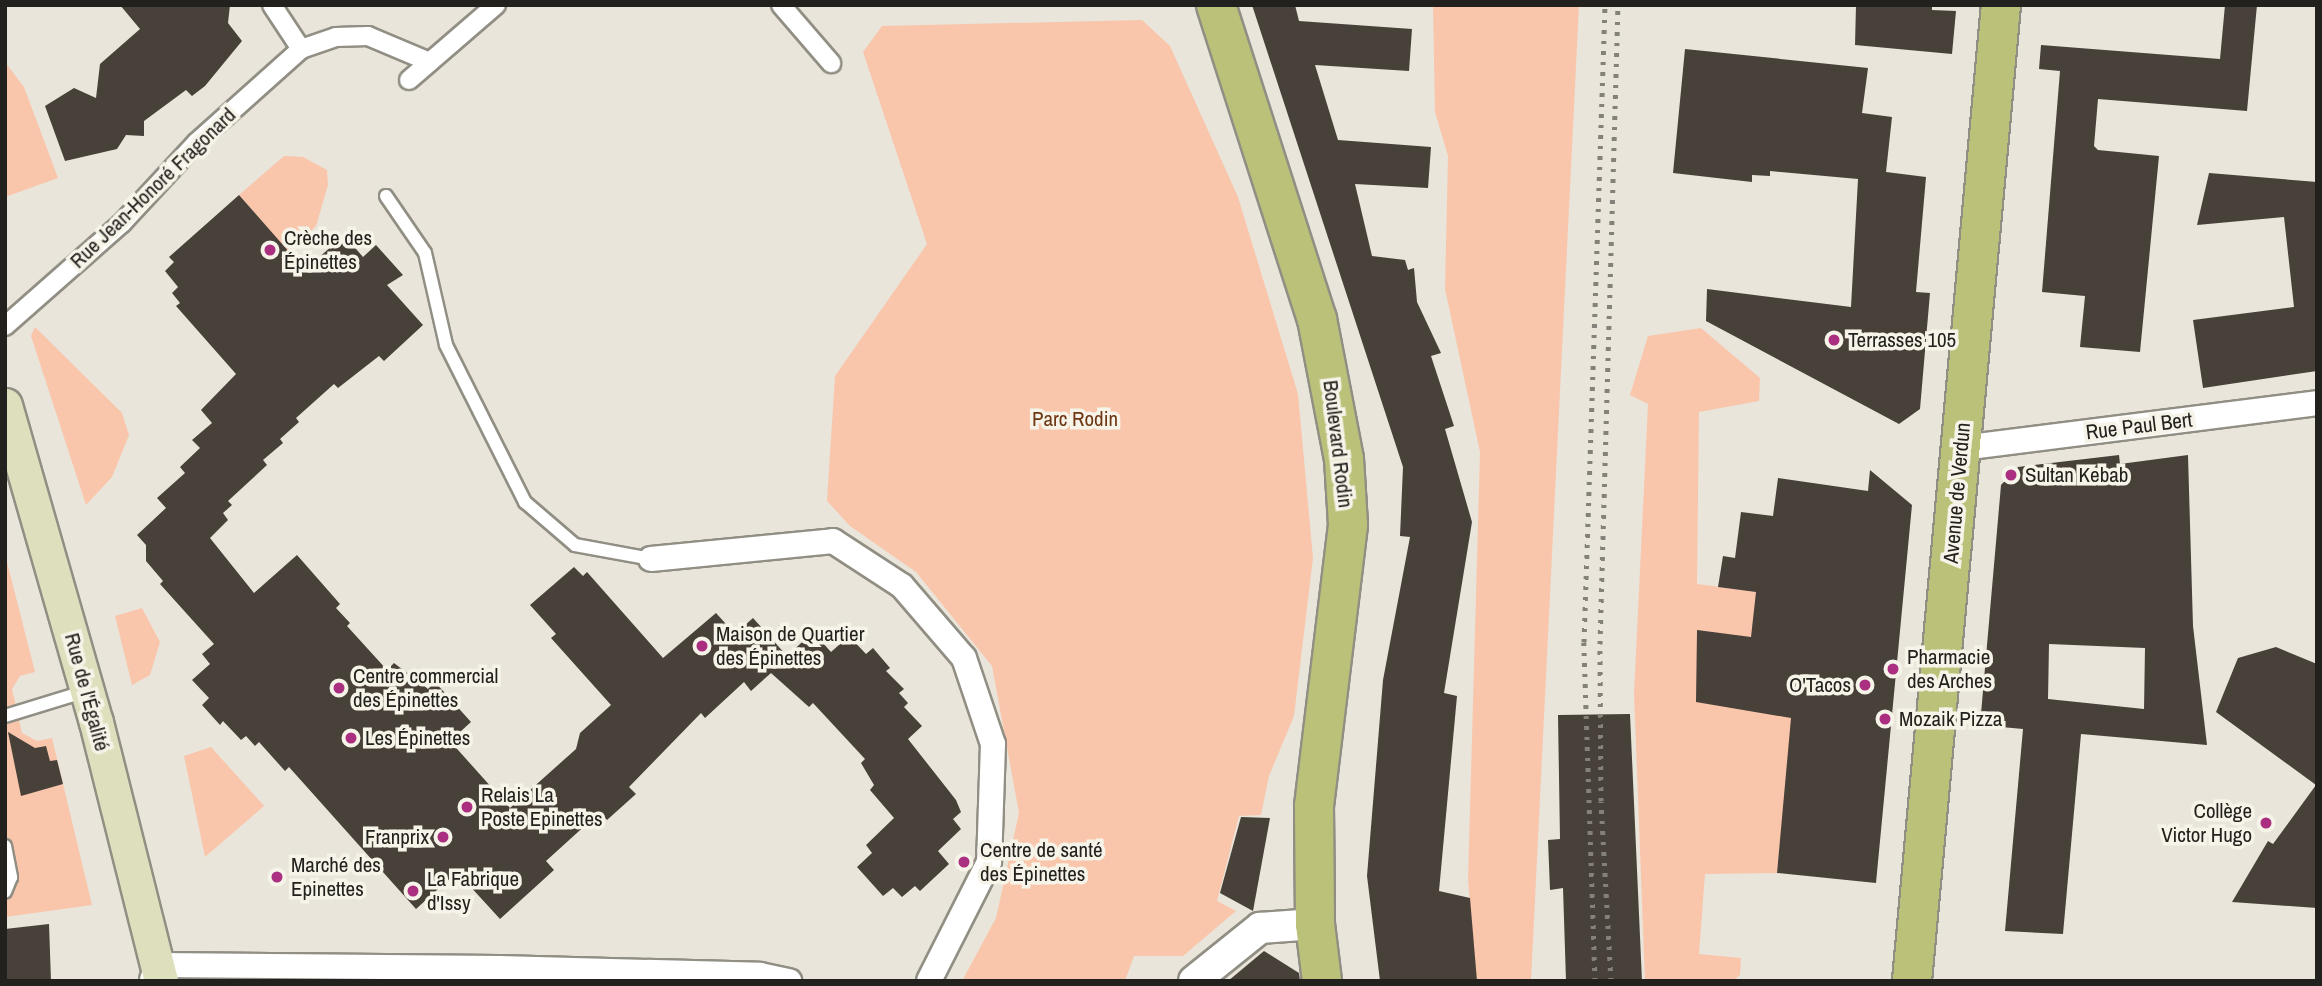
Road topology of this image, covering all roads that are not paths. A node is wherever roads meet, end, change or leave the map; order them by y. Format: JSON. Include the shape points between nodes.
{"nodes":[{"id":1,"x":272,"y":5,"type":"edge"},
{"id":2,"x":496,"y":5,"type":"edge"},
{"id":3,"x":781,"y":5,"type":"edge"},
{"id":4,"x":1216,"y":5,"type":"edge"},
{"id":5,"x":2001,"y":5,"type":"edge"},
{"id":6,"x":301,"y":49,"type":"junction"},
{"id":7,"x":430,"y":62,"type":"junction"},
{"id":8,"x":831,"y":63,"type":"dead end"},
{"id":9,"x":409,"y":80,"type":"dead end"},
{"id":10,"x":386,"y":196,"type":"dead end"},
{"id":11,"x":5,"y":326,"type":"edge"},
{"id":12,"x":2317,"y":403,"type":"edge"},
{"id":13,"x":5,"y":405,"type":"edge"},
{"id":14,"x":1962,"y":448,"type":"junction"},
{"id":15,"x":651,"y":559,"type":"joint"},
{"id":16,"x":87,"y":691,"type":"junction"},
{"id":17,"x":5,"y":716,"type":"edge"},
{"id":18,"x":5,"y":846,"type":"edge"},
{"id":19,"x":7,"y":891,"type":"edge"},
{"id":20,"x":1315,"y":924,"type":"junction"},
{"id":21,"x":157,"y":975,"type":"edge"},
{"id":22,"x":759,"y":978,"type":"edge"},
{"id":23,"x":789,"y":981,"type":"edge"},
{"id":24,"x":929,"y":981,"type":"edge"},
{"id":25,"x":1194,"y":981,"type":"edge"},
{"id":26,"x":1322,"y":981,"type":"edge"},
{"id":27,"x":1912,"y":981,"type":"edge"}],
"edges":[{"from":1,"to":6,"type":"street"},
{"from":2,"to":7,"type":"street"},
{"from":3,"to":8,"type":"street"},
{"from":4,"to":20,"type":"main road","name":"Boulevard Rodin","via":[[1317,319],[1344,459],[1348,525],[1314,806]]},
{"from":5,"to":14,"type":"main road","name":"Avenue de Verdun"},
{"from":6,"to":7,"type":"street","via":[[336,37],[368,36]]},
{"from":6,"to":11,"type":"street","name":"Rue Jean-Honoré Fragonard","via":[[196,143],[122,223]]},
{"from":7,"to":9,"type":"street"},
{"from":10,"to":15,"type":"lane","via":[[425,253],[446,345],[524,502],[575,545]]},
{"from":12,"to":14,"type":"street","name":"Rue Paul Bert"},
{"from":13,"to":16,"type":"main road","name":"Rue de l'Égalité"},
{"from":14,"to":27,"type":"main road","name":"Avenue de Verdun"},
{"from":15,"to":24,"type":"street","via":[[833,541],[902,586],[964,658],[993,744],[989,862]]},
{"from":16,"to":17,"type":"lane"},
{"from":16,"to":21,"type":"main road","name":"Rue de l'Égalité"},
{"from":18,"to":19,"type":"lane"},
{"from":20,"to":25,"type":"street","via":[[1260,928],[1225,951]]},
{"from":20,"to":26,"type":"main road","name":"Boulevard Rodin"},
{"from":21,"to":22,"type":"street"},
{"from":22,"to":23,"type":"street"}]}
